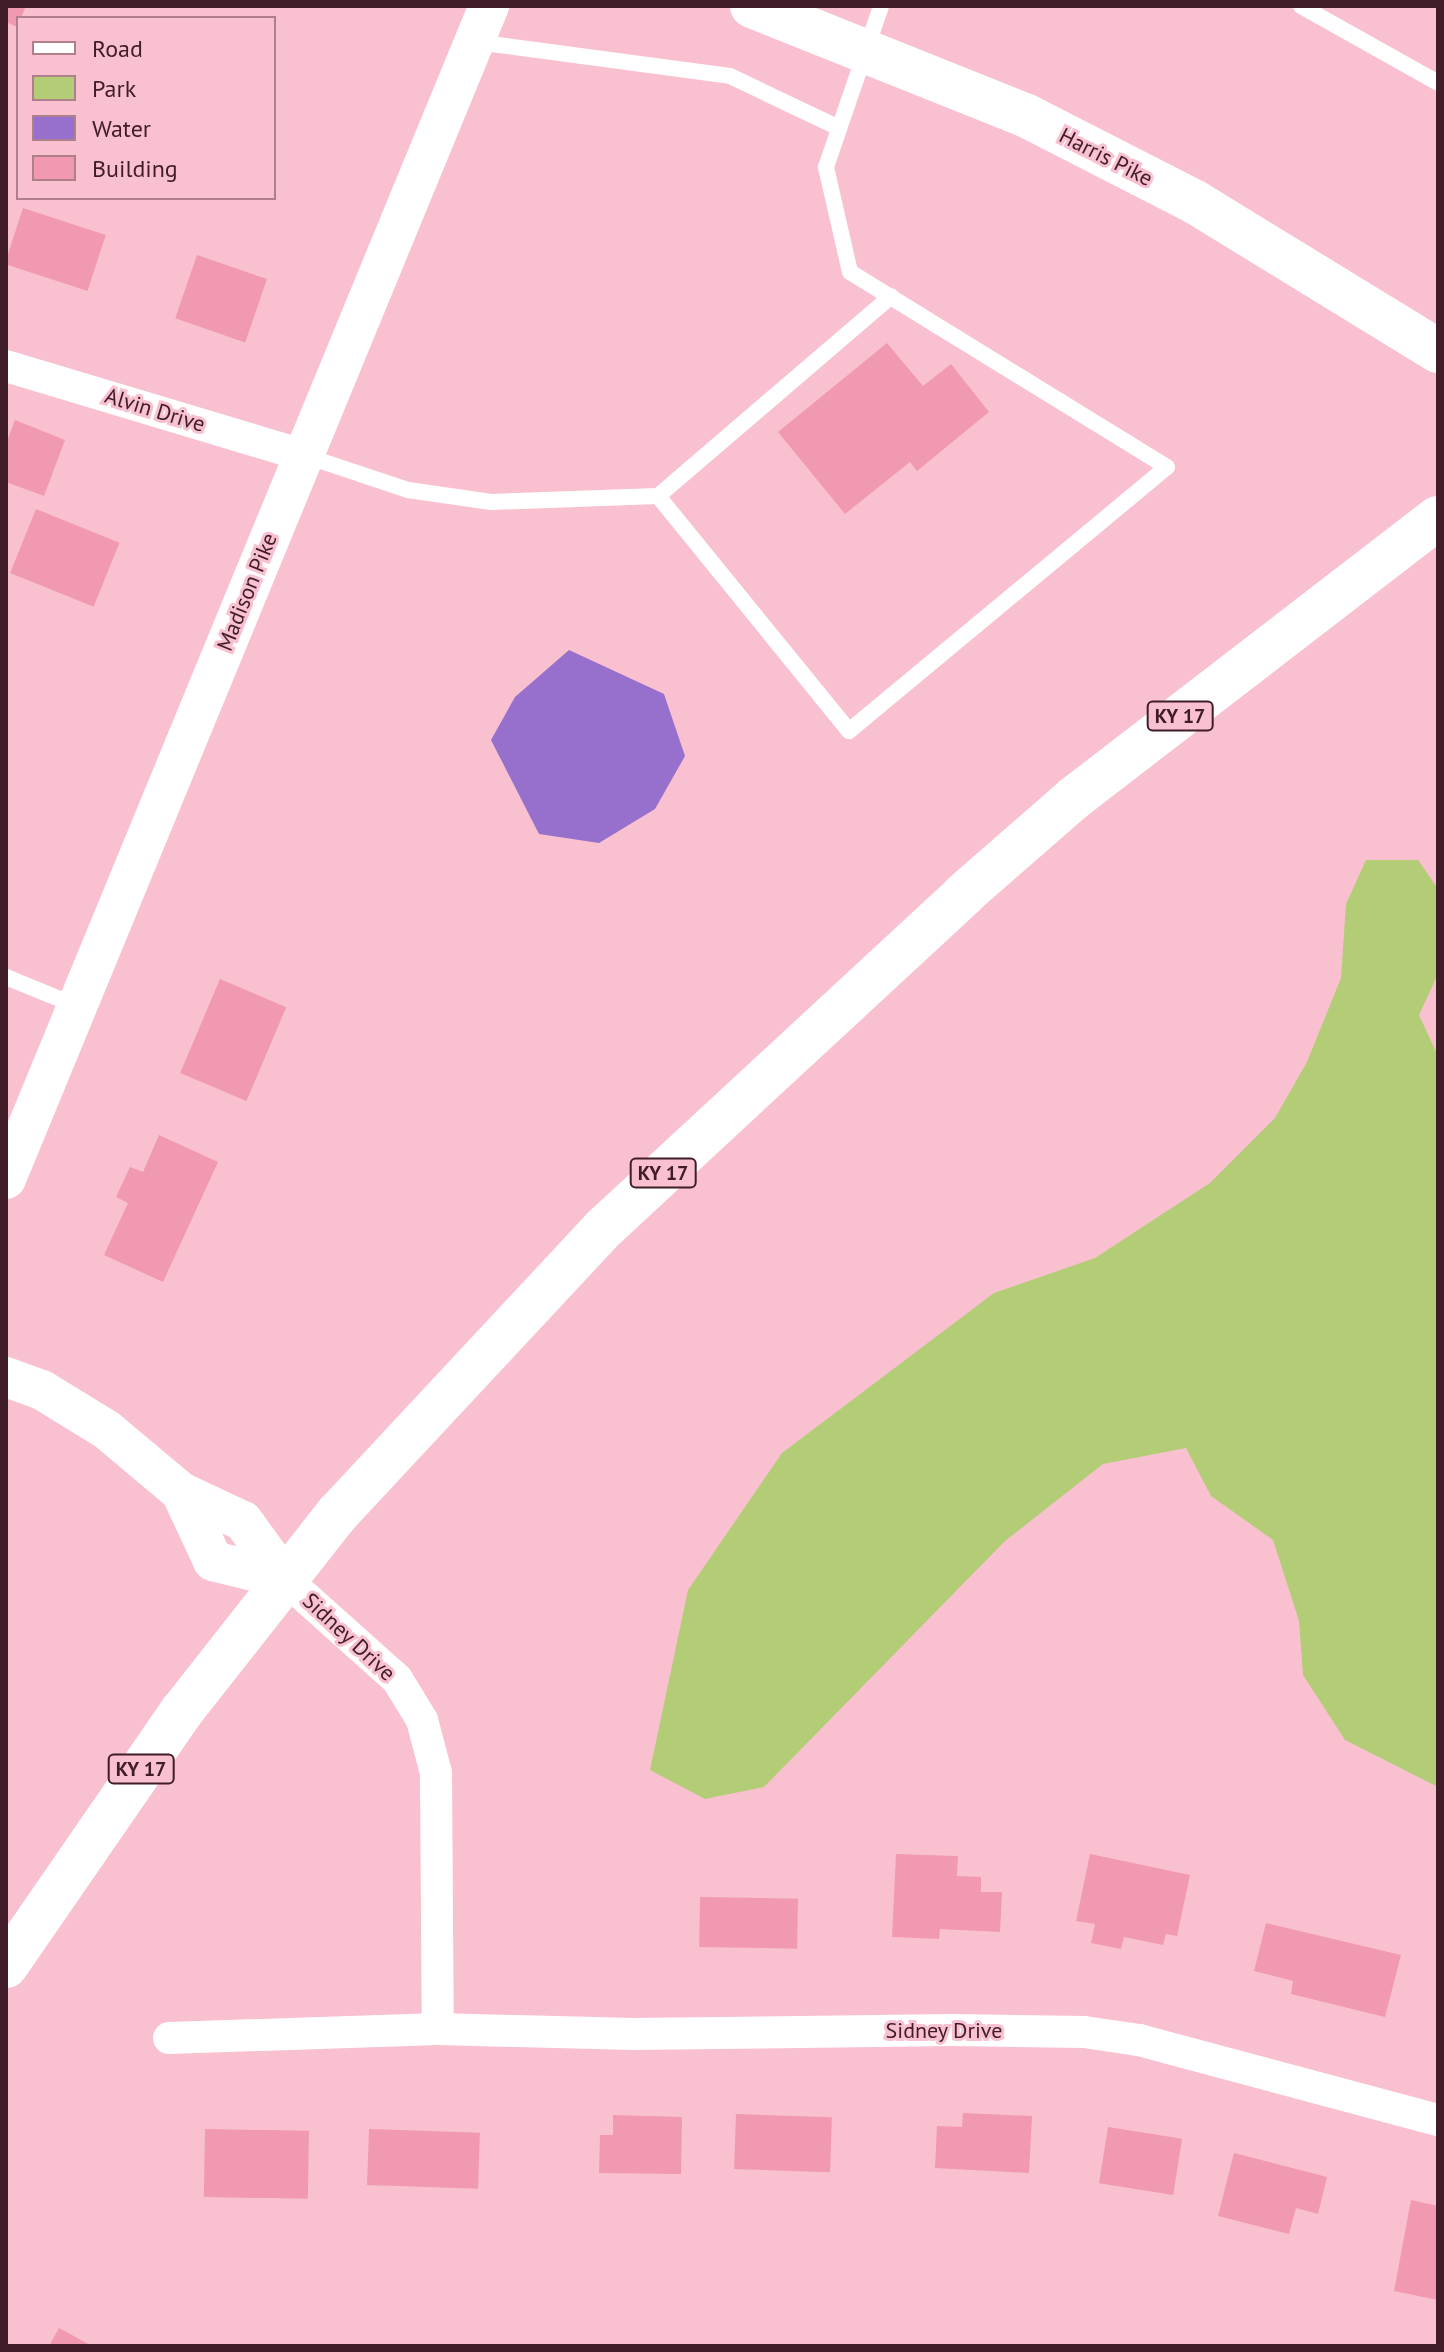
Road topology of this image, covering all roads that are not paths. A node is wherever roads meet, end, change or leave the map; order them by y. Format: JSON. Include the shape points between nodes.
{"nodes":[{"id":1,"x":752,"y":6,"type":"edge"},
{"id":2,"x":881,"y":6,"type":"edge"},
{"id":3,"x":1301,"y":6,"type":"edge"},
{"id":4,"x":482,"y":24,"type":"edge"},
{"id":5,"x":867,"y":50,"type":"junction"},
{"id":6,"x":1438,"y":83,"type":"edge"},
{"id":7,"x":839,"y":128,"type":"junction"},
{"id":8,"x":891,"y":296,"type":"junction"},
{"id":9,"x":1438,"y":351,"type":"edge"},
{"id":10,"x":6,"y":366,"type":"edge"},
{"id":11,"x":303,"y":455,"type":"junction"},
{"id":12,"x":658,"y":496,"type":"junction"},
{"id":13,"x":1438,"y":518,"type":"edge"},
{"id":14,"x":6,"y":977,"type":"edge"},
{"id":15,"x":77,"y":1006,"type":"junction"},
{"id":16,"x":6,"y":1179,"type":"edge"},
{"id":17,"x":6,"y":1377,"type":"edge"},
{"id":18,"x":285,"y":1579,"type":"junction"},
{"id":19,"x":6,"y":1966,"type":"edge"},
{"id":20,"x":438,"y":2029,"type":"junction"},
{"id":21,"x":169,"y":2038,"type":"dead end"},
{"id":22,"x":1438,"y":2120,"type":"edge"}],
"edges":[{"from":1,"to":5,"type":"main road","name":"Harris Pike"},
{"from":2,"to":5,"type":"lane"},
{"from":3,"to":6,"type":"lane"},
{"from":4,"to":7,"type":"lane","via":[[730,76]]},
{"from":4,"to":11,"type":"street","name":"Madison Pike"},
{"from":5,"to":7,"type":"lane"},
{"from":5,"to":9,"type":"main road","name":"Harris Pike","via":[[1027,116],[1195,202]]},
{"from":7,"to":8,"type":"lane","via":[[826,167],[850,272]]},
{"from":8,"to":12,"type":"lane"},
{"from":8,"to":12,"type":"lane","via":[[1167,467],[849,731]]},
{"from":10,"to":11,"type":"street","name":"Alvin Drive"},
{"from":11,"to":12,"type":"lane","via":[[408,490],[491,502]]},
{"from":11,"to":15,"type":"street","name":"Madison Pike"},
{"from":13,"to":18,"type":"main road","number":"KY 17","via":[[1074,798],[964,894],[605,1227],[338,1513]]},
{"from":14,"to":15,"type":"lane"},
{"from":15,"to":16,"type":"street","name":"Madison Pike"},
{"from":17,"to":18,"type":"street","name":"Sidney Drive","via":[[42,1390],[107,1430],[181,1492],[243,1521]]},
{"from":18,"to":19,"type":"main road","number":"KY 17","via":[[182,1711]]},
{"from":18,"to":20,"type":"street","name":"Sidney Drive","via":[[397,1679],[422,1720],[436,1773]]},
{"from":20,"to":21,"type":"street","name":"Sidney Drive"},
{"from":20,"to":22,"type":"street","name":"Sidney Drive","via":[[633,2034],[1084,2032],[1139,2040]]}]}
